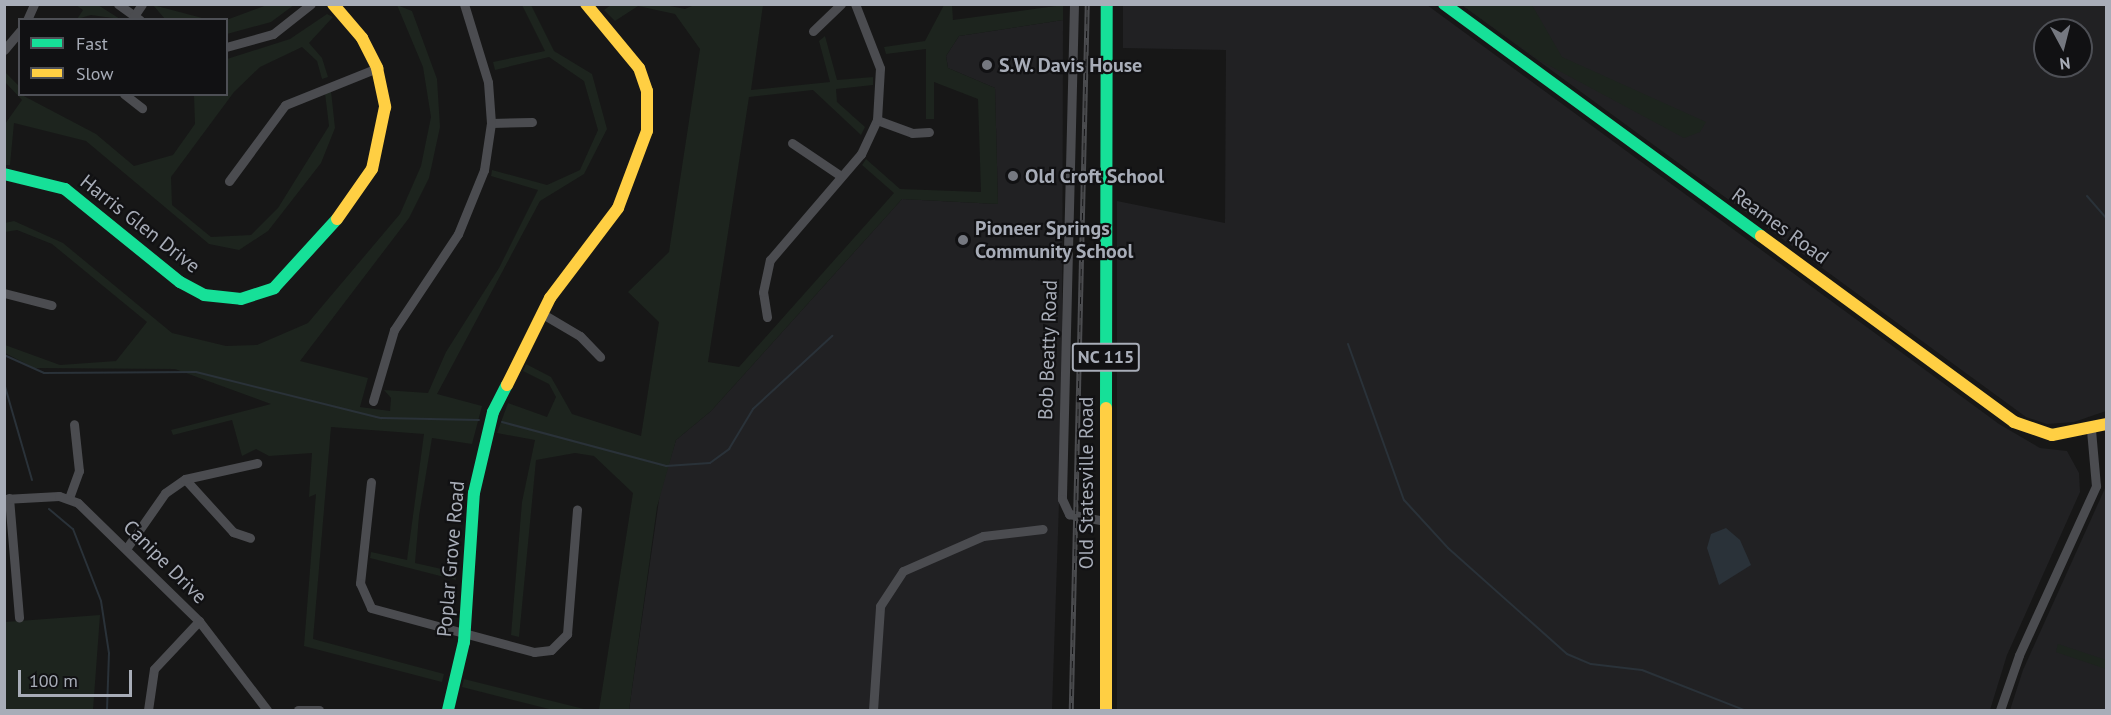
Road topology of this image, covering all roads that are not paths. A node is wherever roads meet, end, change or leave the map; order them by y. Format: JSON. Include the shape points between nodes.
{"nodes":[{"id":1,"x":34,"y":4,"type":"edge"},
{"id":2,"x":118,"y":4,"type":"edge"},
{"id":3,"x":142,"y":4,"type":"edge"},
{"id":4,"x":311,"y":4,"type":"edge"},
{"id":5,"x":333,"y":4,"type":"edge"},
{"id":6,"x":464,"y":4,"type":"edge"},
{"id":7,"x":586,"y":4,"type":"edge"},
{"id":8,"x":841,"y":4,"type":"edge"},
{"id":9,"x":855,"y":4,"type":"edge"},
{"id":10,"x":1074,"y":4,"type":"edge"},
{"id":11,"x":1107,"y":4,"type":"edge"},
{"id":12,"x":1444,"y":4,"type":"edge"},
{"id":13,"x":28,"y":18,"type":"edge"},
{"id":14,"x":137,"y":18,"type":"edge"},
{"id":15,"x":813,"y":31,"type":"dead end"},
{"id":16,"x":18,"y":35,"type":"edge"},
{"id":17,"x":228,"y":46,"type":"edge"},
{"id":18,"x":4,"y":50,"type":"edge"},
{"id":19,"x":377,"y":68,"type":"junction"},
{"id":20,"x":127,"y":96,"type":"edge"},
{"id":21,"x":142,"y":108,"type":"dead end"},
{"id":22,"x":877,"y":120,"type":"junction"},
{"id":23,"x":532,"y":122,"type":"dead end"},
{"id":24,"x":490,"y":123,"type":"junction"},
{"id":25,"x":929,"y":132,"type":"dead end"},
{"id":26,"x":792,"y":143,"type":"dead end"},
{"id":27,"x":4,"y":174,"type":"edge"},
{"id":28,"x":842,"y":176,"type":"junction"},
{"id":29,"x":229,"y":181,"type":"dead end"},
{"id":30,"x":4,"y":293,"type":"edge"},
{"id":31,"x":51,"y":305,"type":"dead end"},
{"id":32,"x":541,"y":313,"type":"junction"},
{"id":33,"x":767,"y":317,"type":"dead end"},
{"id":34,"x":600,"y":357,"type":"dead end"},
{"id":35,"x":373,"y":401,"type":"dead end"},
{"id":36,"x":74,"y":424,"type":"dead end"},
{"id":37,"x":2106,"y":424,"type":"edge"},
{"id":38,"x":2091,"y":430,"type":"junction"},
{"id":39,"x":257,"y":463,"type":"dead end"},
{"id":40,"x":185,"y":479,"type":"junction"},
{"id":41,"x":371,"y":482,"type":"dead end"},
{"id":42,"x":7,"y":498,"type":"edge"},
{"id":43,"x":69,"y":498,"type":"junction"},
{"id":44,"x":577,"y":509,"type":"dead end"},
{"id":45,"x":1105,"y":521,"type":"junction"},
{"id":46,"x":1043,"y":529,"type":"dead end"},
{"id":47,"x":250,"y":538,"type":"dead end"},
{"id":48,"x":126,"y":549,"type":"junction"},
{"id":49,"x":19,"y":618,"type":"dead end"},
{"id":50,"x":199,"y":621,"type":"junction"},
{"id":51,"x":465,"y":633,"type":"junction"},
{"id":52,"x":148,"y":711,"type":"edge"},
{"id":53,"x":267,"y":711,"type":"edge"},
{"id":54,"x":298,"y":711,"type":"edge"},
{"id":55,"x":319,"y":711,"type":"edge"},
{"id":56,"x":448,"y":711,"type":"edge"},
{"id":57,"x":873,"y":711,"type":"edge"},
{"id":58,"x":1107,"y":711,"type":"edge"},
{"id":59,"x":2000,"y":711,"type":"edge"}],
"edges":[{"from":1,"to":13,"type":"street"},
{"from":2,"to":14,"type":"street"},
{"from":3,"to":14,"type":"street"},
{"from":4,"to":17,"type":"street","via":[[273,34]]},
{"from":5,"to":19,"type":"main road","name":"Harris Glen Drive","via":[[362,38]]},
{"from":6,"to":24,"type":"street","via":[[484,62]]},
{"from":7,"to":32,"type":"main road","name":"Poplar Grove Road","via":[[639,68],[647,91],[647,131],[618,207]]},
{"from":8,"to":15,"type":"street"},
{"from":9,"to":22,"type":"street","via":[[880,68]]},
{"from":10,"to":45,"type":"street","name":"Bob Beatty Road","via":[[1062,499],[1073,515]]},
{"from":11,"to":45,"type":"main road","name":"Old Statesville Road","number":"NC 115"},
{"from":12,"to":38,"type":"main road","name":"Reames Road","via":[[2014,423],[2052,435]]},
{"from":16,"to":18,"type":"street"},
{"from":19,"to":27,"type":"main road","name":"Harris Glen Drive","via":[[384,121],[365,182],[294,272],[252,297],[216,298],[192,290],[64,189],[29,176]]},
{"from":19,"to":29,"type":"street","via":[[285,105]]},
{"from":20,"to":21,"type":"street"},
{"from":22,"to":25,"type":"street","via":[[912,133]]},
{"from":22,"to":28,"type":"street","via":[[861,154]]},
{"from":23,"to":24,"type":"street"},
{"from":24,"to":35,"type":"street","via":[[471,209],[394,330]]},
{"from":26,"to":28,"type":"street"},
{"from":28,"to":33,"type":"street","via":[[770,260],[763,292]]},
{"from":30,"to":31,"type":"street"},
{"from":32,"to":34,"type":"street","via":[[580,336]]},
{"from":32,"to":51,"type":"main road","name":"Poplar Grove Road","via":[[504,385],[483,445],[468,539]]},
{"from":36,"to":43,"type":"street","via":[[79,471]]},
{"from":37,"to":38,"type":"main road","name":"Reames Road"},
{"from":38,"to":59,"type":"street","via":[[2096,486],[2019,656]]},
{"from":39,"to":40,"type":"street"},
{"from":40,"to":47,"type":"street","via":[[233,532]]},
{"from":40,"to":48,"type":"street","via":[[165,493]]},
{"from":41,"to":51,"type":"street","via":[[360,583],[363,599],[384,613]]},
{"from":42,"to":43,"type":"street"},
{"from":42,"to":49,"type":"street"},
{"from":43,"to":48,"type":"street","name":"Canipe Drive"},
{"from":44,"to":51,"type":"street","via":[[563,642],[534,652]]},
{"from":45,"to":58,"type":"main road","name":"Old Statesville Road","number":"NC 115"},
{"from":46,"to":57,"type":"street","via":[[984,536],[903,571],[880,606]]},
{"from":48,"to":50,"type":"street","name":"Canipe Drive"},
{"from":50,"to":52,"type":"street","via":[[154,669]]},
{"from":50,"to":53,"type":"street","name":"Canipe Drive"},
{"from":51,"to":56,"type":"main road","name":"Poplar Grove Road"},
{"from":54,"to":55,"type":"street"}]}
